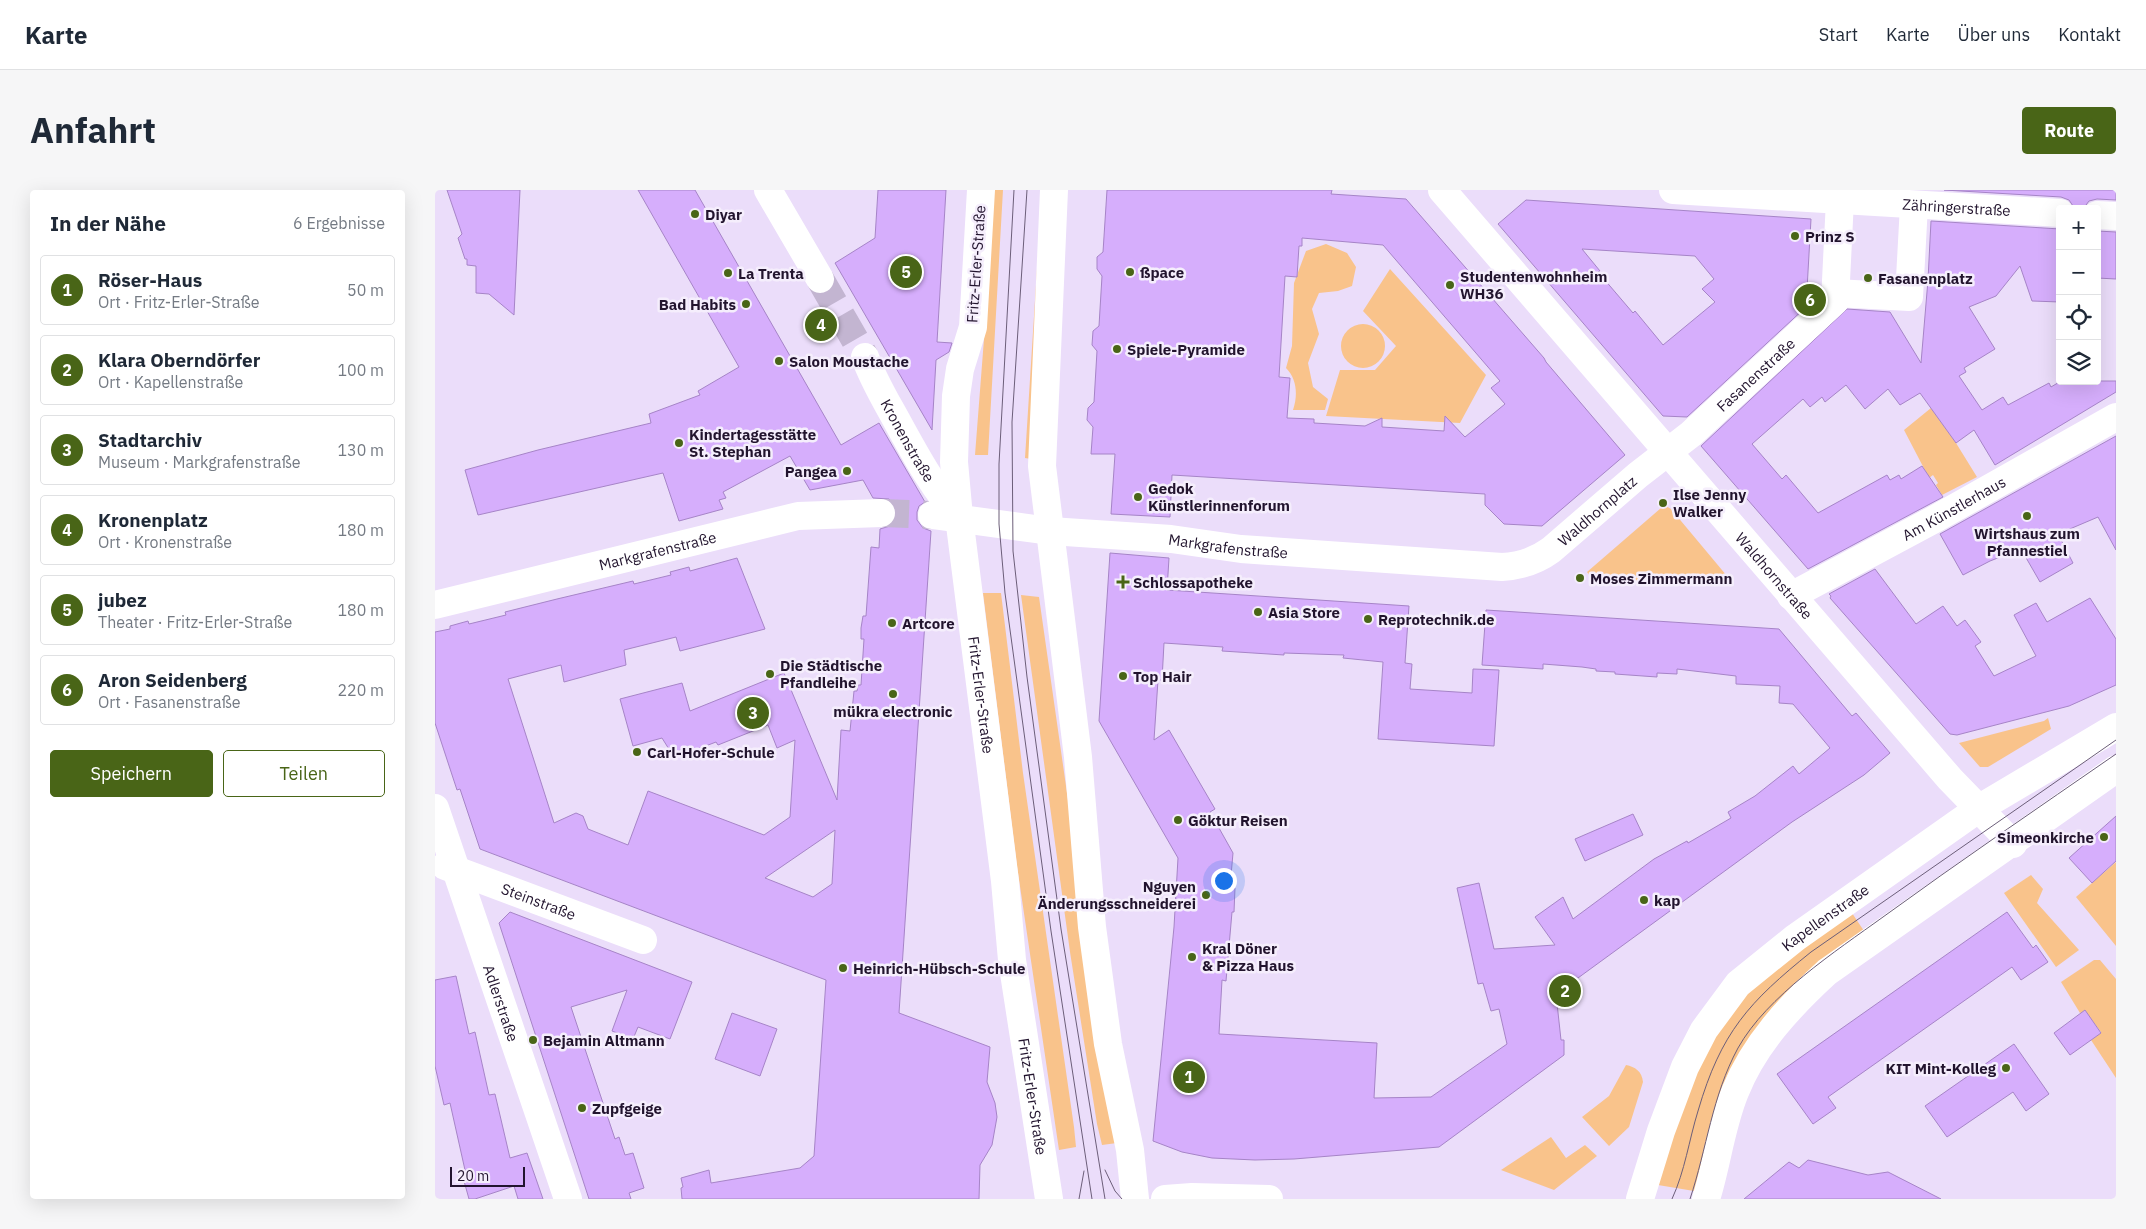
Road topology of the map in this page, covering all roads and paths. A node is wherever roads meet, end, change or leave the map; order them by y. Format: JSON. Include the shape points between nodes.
{"nodes":[{"id":1,"x":768,"y":190,"type":"edge"},
{"id":2,"x":981,"y":190,"type":"edge"},
{"id":3,"x":1055,"y":190,"type":"edge"},
{"id":4,"x":1442,"y":190,"type":"edge"},
{"id":5,"x":1673,"y":190,"type":"edge"},
{"id":6,"x":1875,"y":196,"type":"edge"},
{"id":7,"x":1840,"y":200,"type":"junction"},
{"id":8,"x":1914,"y":205,"type":"junction"},
{"id":9,"x":2056,"y":213,"type":"edge"},
{"id":10,"x":2101,"y":215,"type":"edge"},
{"id":11,"x":2116,"y":216,"type":"edge"},
{"id":12,"x":820,"y":279,"type":"tunnel mouth"},
{"id":13,"x":1835,"y":293,"type":"junction"},
{"id":14,"x":865,"y":357,"type":"tunnel mouth"},
{"id":15,"x":2116,"y":417,"type":"edge"},
{"id":16,"x":1668,"y":451,"type":"junction"},
{"id":17,"x":881,"y":513,"type":"tunnel mouth"},
{"id":18,"x":932,"y":515,"type":"tunnel mouth"},
{"id":19,"x":959,"y":517,"type":"junction"},
{"id":20,"x":1050,"y":531,"type":"junction"},
{"id":21,"x":1523,"y":564,"type":"joint"},
{"id":22,"x":1791,"y":596,"type":"junction"},
{"id":23,"x":435,"y":605,"type":"edge"},
{"id":24,"x":2116,"y":727,"type":"edge"},
{"id":25,"x":2116,"y":769,"type":"edge"},
{"id":26,"x":435,"y":808,"type":"edge"},
{"id":27,"x":1979,"y":810,"type":"junction"},
{"id":28,"x":2013,"y":844,"type":"junction"},
{"id":29,"x":445,"y":866,"type":"edge"},
{"id":30,"x":643,"y":940,"type":"dead end"},
{"id":31,"x":568,"y":1199,"type":"edge"},
{"id":32,"x":1049,"y":1199,"type":"edge"},
{"id":33,"x":1135,"y":1199,"type":"edge"},
{"id":34,"x":1165,"y":1199,"type":"edge"},
{"id":35,"x":1269,"y":1199,"type":"edge"},
{"id":36,"x":1640,"y":1199,"type":"edge"},
{"id":37,"x":1706,"y":1199,"type":"edge"}],
"edges":[{"from":1,"to":12,"type":"street"},
{"from":2,"to":19,"type":"street","name":"Fritz-Erler-Straße","via":[[973,327],[956,396],[954,462]]},
{"from":3,"to":20,"type":"street","via":[[1041,466]]},
{"from":4,"to":16,"type":"street","name":"Waldhornstraße"},
{"from":5,"to":7,"type":"street","name":"Zähringerstraße"},
{"from":6,"to":7,"type":"street","name":"Zähringerstraße"},
{"from":6,"to":8,"type":"street","name":"Zähringerstraße"},
{"from":7,"to":13,"type":"street"},
{"from":8,"to":9,"type":"street","name":"Zähringerstraße"},
{"from":8,"to":13,"type":"street","via":[[1909,297]]},
{"from":10,"to":11,"type":"street"},
{"from":13,"to":16,"type":"street","name":"Fasanenstraße","via":[[1835,302],[1691,434]]},
{"from":14,"to":19,"type":"street","name":"Kronenstraße","via":[[911,446],[941,496]]},
{"from":15,"to":22,"type":"street","name":"Am Künstlerhaus"},
{"from":16,"to":21,"type":"street","name":"Waldhornplatz","via":[[1551,550]]},
{"from":16,"to":22,"type":"street","name":"Waldhornstraße"},
{"from":17,"to":23,"type":"street","name":"Markgrafenstraße","via":[[798,516]]},
{"from":18,"to":19,"type":"street","name":"Markgrafenstraße"},
{"from":19,"to":20,"type":"street","name":"Markgrafenstraße"},
{"from":19,"to":32,"type":"street","name":"Fritz-Erler-Straße","via":[[1012,960]]},
{"from":20,"to":21,"type":"street","name":"Markgrafenstraße","via":[[1171,539],[1241,549],[1502,567]]},
{"from":20,"to":33,"type":"street","via":[[1078,757],[1092,927],[1108,1044],[1130,1150]]},
{"from":22,"to":27,"type":"street","name":"Waldhornstraße"},
{"from":24,"to":27,"type":"street","name":"Kapellenstraße"},
{"from":25,"to":28,"type":"street"},
{"from":26,"to":29,"type":"street","name":"Adlerstraße"},
{"from":27,"to":28,"type":"street","name":"Waldhornstraße"},
{"from":27,"to":36,"type":"street","name":"Kapellenstraße","via":[[1769,957],[1738,984],[1704,1030],[1685,1067]]},
{"from":28,"to":37,"type":"street","via":[[1827,972],[1777,1023],[1735,1092]]},
{"from":29,"to":30,"type":"street","name":"Steinstraße"},
{"from":29,"to":31,"type":"street","name":"Adlerstraße"},
{"from":34,"to":35,"type":"street"}]}
